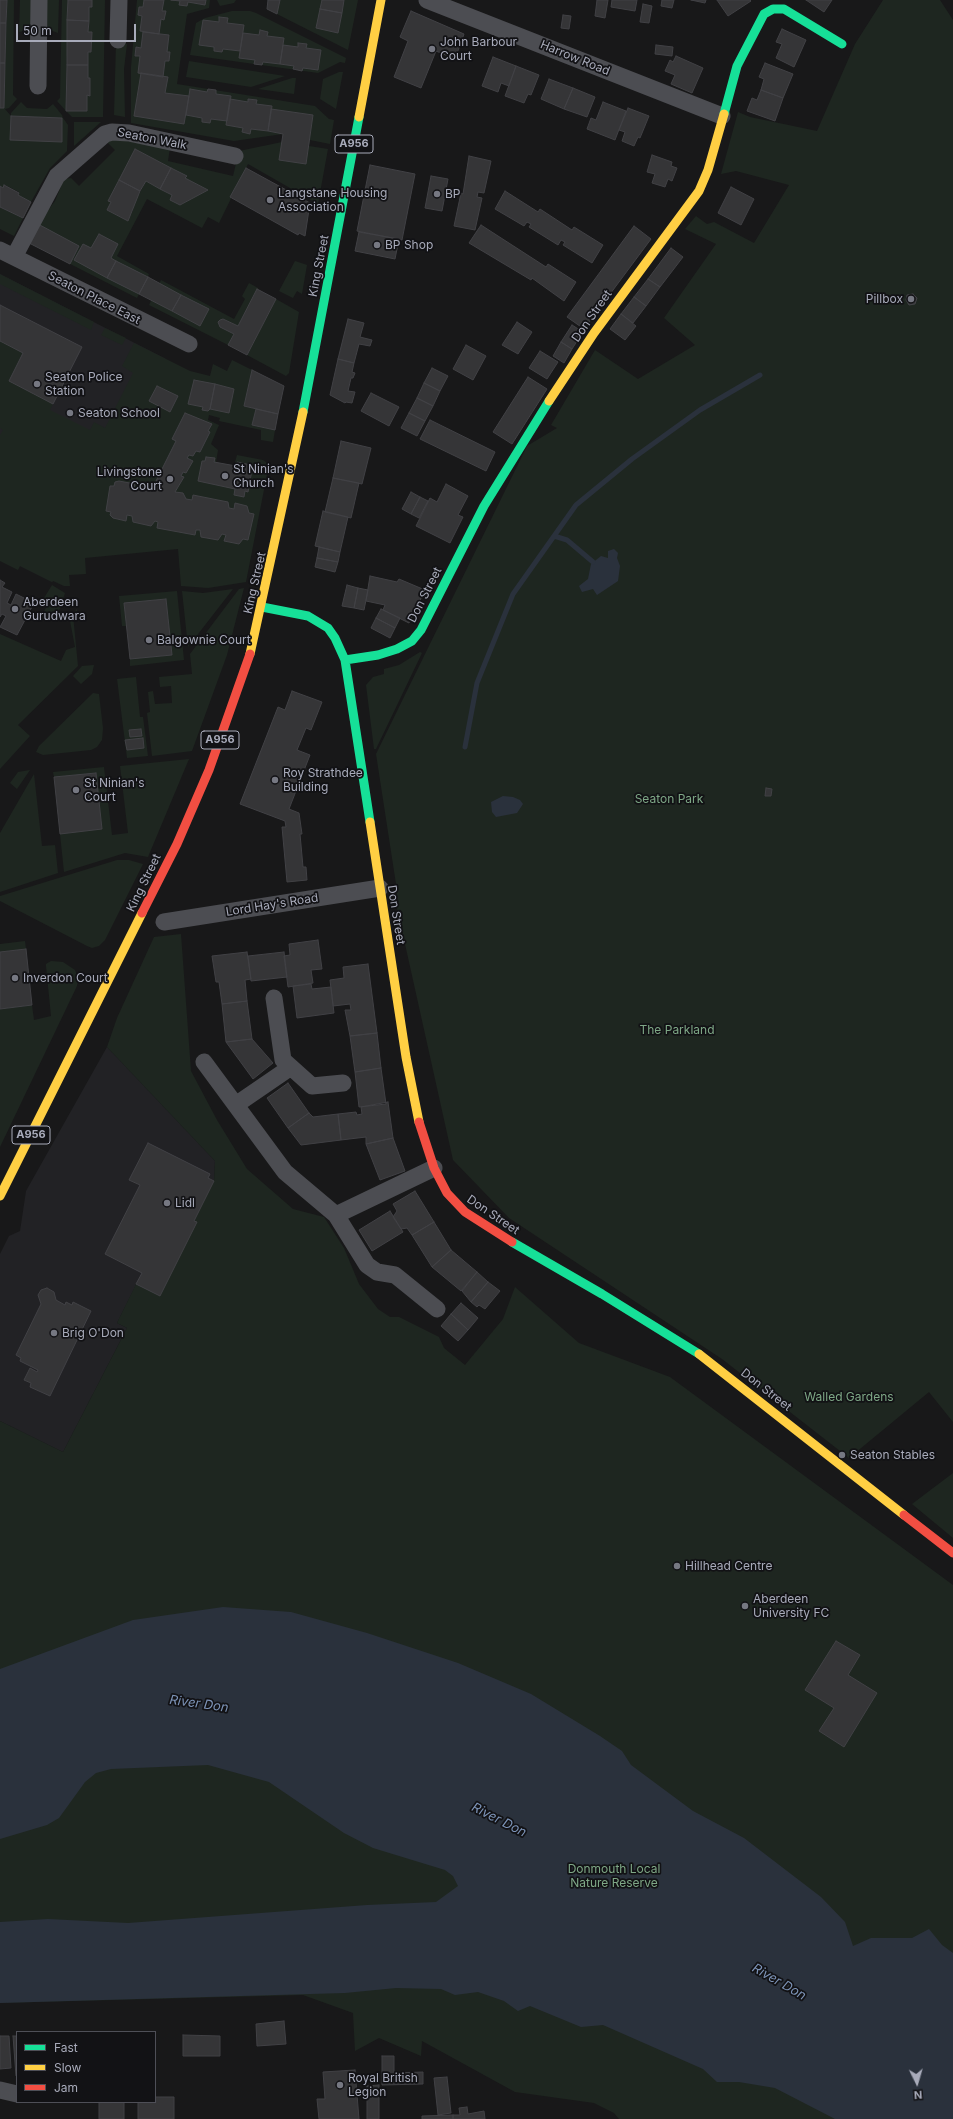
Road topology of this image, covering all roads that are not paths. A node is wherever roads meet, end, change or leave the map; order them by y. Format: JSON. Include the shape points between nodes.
{"nodes":[{"id":1,"x":39,"y":0,"type":"edge"},
{"id":2,"x":119,"y":0,"type":"edge"},
{"id":3,"x":381,"y":0,"type":"edge"},
{"id":4,"x":427,"y":0,"type":"edge"},
{"id":5,"x":118,"y":40,"type":"dead end"},
{"id":6,"x":842,"y":44,"type":"dead end"},
{"id":7,"x":38,"y":86,"type":"dead end"},
{"id":8,"x":722,"y":116,"type":"junction"},
{"id":9,"x":235,"y":156,"type":"dead end"},
{"id":10,"x":7,"y":253,"type":"edge"},
{"id":11,"x":189,"y":344,"type":"dead end"},
{"id":12,"x":262,"y":607,"type":"junction"},
{"id":13,"x":345,"y":660,"type":"junction"},
{"id":14,"x":380,"y":888,"type":"junction"},
{"id":15,"x":164,"y":922,"type":"dead end"},
{"id":16,"x":274,"y":998,"type":"dead end"},
{"id":17,"x":204,"y":1062,"type":"dead end"},
{"id":18,"x":291,"y":1067,"type":"junction"},
{"id":19,"x":343,"y":1083,"type":"dead end"},
{"id":20,"x":237,"y":1104,"type":"junction"},
{"id":21,"x":434,"y":1168,"type":"junction"},
{"id":22,"x":0,"y":1196,"type":"edge"},
{"id":23,"x":336,"y":1215,"type":"junction"},
{"id":24,"x":437,"y":1309,"type":"dead end"},
{"id":25,"x":953,"y":1553,"type":"edge"},
{"id":26,"x":0,"y":2090,"type":"edge"},
{"id":27,"x":16,"y":2094,"type":"edge"}],
"edges":[{"from":1,"to":7,"type":"street"},
{"from":2,"to":5,"type":"street"},
{"from":3,"to":12,"type":"street","name":"King Street","number":"A956","via":[[295,454]]},
{"from":4,"to":8,"type":"street","name":"Harrow Road"},
{"from":6,"to":8,"type":"street","name":"Don Street","via":[[784,9],[767,11],[743,52]]},
{"from":8,"to":13,"type":"street","name":"Don Street","via":[[708,170],[699,191],[594,333],[526,436],[484,506],[421,630],[412,641],[397,649]]},
{"from":9,"to":10,"type":"street","name":"Seaton Walk","via":[[129,133],[105,134],[57,176]]},
{"from":10,"to":11,"type":"street","name":"Seaton Place East"},
{"from":12,"to":13,"type":"street","name":"Don Street","via":[[308,616],[319,622],[328,628],[335,638]]},
{"from":12,"to":22,"type":"street","name":"King Street","number":"A956","via":[[234,705],[180,837]]},
{"from":13,"to":14,"type":"street","name":"Don Street"},
{"from":14,"to":15,"type":"street","name":"Lord Hay's Road"},
{"from":14,"to":21,"type":"street","name":"Don Street","via":[[406,1057],[421,1130]]},
{"from":16,"to":18,"type":"street","via":[[281,1055]]},
{"from":17,"to":20,"type":"street"},
{"from":18,"to":19,"type":"street","via":[[312,1086]]},
{"from":18,"to":20,"type":"street"},
{"from":20,"to":23,"type":"street","via":[[285,1172]]},
{"from":21,"to":23,"type":"street"},
{"from":21,"to":25,"type":"street","name":"Don Street","via":[[448,1193],[465,1212],[492,1231],[602,1294],[703,1357]]},
{"from":23,"to":24,"type":"street","via":[[367,1265],[377,1272],[395,1275]]},
{"from":26,"to":27,"type":"street"}]}
